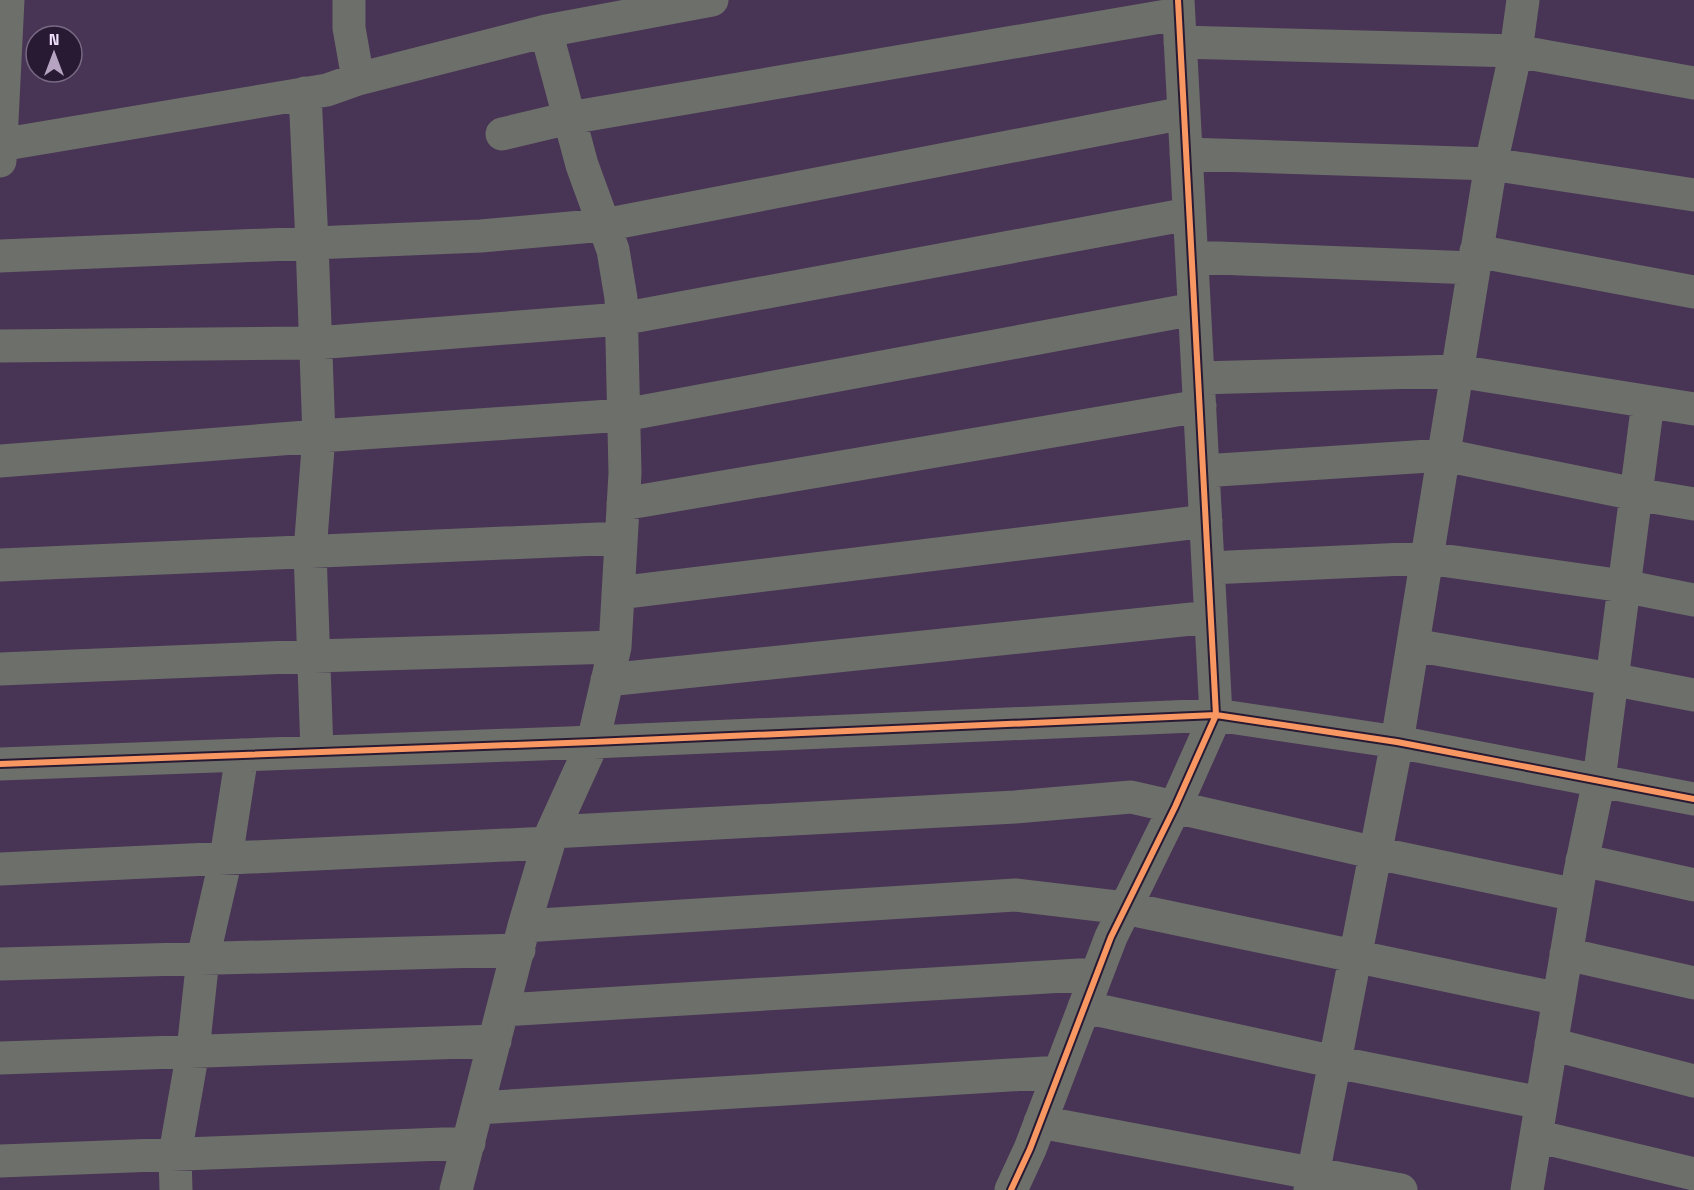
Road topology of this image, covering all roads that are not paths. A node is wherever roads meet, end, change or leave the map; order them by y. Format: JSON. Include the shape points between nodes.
{"nodes":[{"id":1,"x":8,"y":0,"type":"edge"},
{"id":2,"x":349,"y":0,"type":"edge"},
{"id":3,"x":712,"y":0,"type":"edge"},
{"id":4,"x":1523,"y":0,"type":"edge"},
{"id":5,"x":1179,"y":19,"type":"edge"},
{"id":6,"x":546,"y":32,"type":"junction"},
{"id":7,"x":1516,"y":51,"type":"junction"},
{"id":8,"x":358,"y":79,"type":"junction"},
{"id":9,"x":1694,"y":83,"type":"edge"},
{"id":10,"x":304,"y":93,"type":"junction"},
{"id":11,"x":1184,"y":113,"type":"junction"},
{"id":12,"x":569,"y":118,"type":"junction"},
{"id":13,"x":502,"y":134,"type":"dead end"},
{"id":14,"x":1,"y":151,"type":"edge"},
{"id":15,"x":1186,"y":154,"type":"junction"},
{"id":16,"x":1491,"y":164,"type":"junction"},
{"id":17,"x":1694,"y":195,"type":"edge"},
{"id":18,"x":1189,"y":214,"type":"junction"},
{"id":19,"x":604,"y":225,"type":"junction"},
{"id":20,"x":312,"y":243,"type":"junction"},
{"id":21,"x":0,"y":256,"type":"edge"},
{"id":22,"x":1192,"y":257,"type":"junction"},
{"id":23,"x":1475,"y":259,"type":"junction"},
{"id":24,"x":1694,"y":292,"type":"edge"},
{"id":25,"x":1194,"y":309,"type":"junction"},
{"id":26,"x":621,"y":319,"type":"junction"},
{"id":27,"x":316,"y":344,"type":"junction"},
{"id":28,"x":0,"y":346,"type":"edge"},
{"id":29,"x":1457,"y":371,"type":"junction"},
{"id":30,"x":1199,"y":392,"type":"junction"},
{"id":31,"x":1648,"y":402,"type":"junction"},
{"id":32,"x":1694,"y":409,"type":"edge"},
{"id":33,"x":624,"y":415,"type":"junction"},
{"id":34,"x":319,"y":436,"type":"junction"},
{"id":35,"x":1444,"y":455,"type":"junction"},
{"id":36,"x":0,"y":461,"type":"edge"},
{"id":37,"x":1203,"y":471,"type":"junction"},
{"id":38,"x":1635,"y":494,"type":"junction"},
{"id":39,"x":623,"y":504,"type":"junction"},
{"id":40,"x":1694,"y":504,"type":"edge"},
{"id":41,"x":1206,"y":522,"type":"junction"},
{"id":42,"x":621,"y":538,"type":"junction"},
{"id":43,"x":310,"y":551,"type":"junction"},
{"id":44,"x":1427,"y":558,"type":"junction"},
{"id":45,"x":0,"y":565,"type":"edge"},
{"id":46,"x":1209,"y":568,"type":"junction"},
{"id":47,"x":1623,"y":586,"type":"junction"},
{"id":48,"x":618,"y":593,"type":"junction"},
{"id":49,"x":1694,"y":600,"type":"edge"},
{"id":50,"x":1211,"y":616,"type":"junction"},
{"id":51,"x":1413,"y":645,"type":"junction"},
{"id":52,"x":615,"y":647,"type":"junction"},
{"id":53,"x":314,"y":656,"type":"junction"},
{"id":54,"x":0,"y":669,"type":"edge"},
{"id":55,"x":1611,"y":679,"type":"junction"},
{"id":56,"x":607,"y":680,"type":"junction"},
{"id":57,"x":1694,"y":695,"type":"edge"},
{"id":58,"x":1216,"y":715,"type":"junction"},
{"id":59,"x":593,"y":742,"type":"junction"},
{"id":60,"x":1397,"y":742,"type":"junction"},
{"id":61,"x":317,"y":752,"type":"junction"},
{"id":62,"x":242,"y":755,"type":"junction"},
{"id":63,"x":0,"y":764,"type":"edge"},
{"id":64,"x":1599,"y":780,"type":"junction"},
{"id":65,"x":1694,"y":799,"type":"edge"},
{"id":66,"x":1175,"y":807,"type":"junction"},
{"id":67,"x":550,"y":838,"type":"junction"},
{"id":68,"x":1376,"y":853,"type":"junction"},
{"id":69,"x":226,"y":858,"type":"junction"},
{"id":70,"x":1582,"y":860,"type":"junction"},
{"id":71,"x":0,"y":869,"type":"edge"},
{"id":72,"x":1694,"y":885,"type":"edge"},
{"id":73,"x":1576,"y":896,"type":"junction"},
{"id":74,"x":1125,"y":908,"type":"junction"},
{"id":75,"x":521,"y":938,"type":"junction"},
{"id":76,"x":1566,"y":954,"type":"junction"},
{"id":77,"x":1355,"y":957,"type":"junction"},
{"id":78,"x":203,"y":958,"type":"junction"},
{"id":79,"x":0,"y":964,"type":"edge"},
{"id":80,"x":1096,"y":974,"type":"junction"},
{"id":81,"x":1694,"y":983,"type":"edge"},
{"id":82,"x":1559,"y":999,"type":"junction"},
{"id":83,"x":1084,"y":1007,"type":"junction"},
{"id":84,"x":499,"y":1026,"type":"junction"},
{"id":85,"x":1551,"y":1044,"type":"junction"},
{"id":86,"x":193,"y":1051,"type":"junction"},
{"id":87,"x":0,"y":1058,"type":"edge"},
{"id":88,"x":1335,"y":1062,"type":"junction"},
{"id":89,"x":1059,"y":1072,"type":"junction"},
{"id":90,"x":1694,"y":1082,"type":"edge"},
{"id":91,"x":1541,"y":1103,"type":"junction"},
{"id":92,"x":478,"y":1108,"type":"junction"},
{"id":93,"x":1040,"y":1122,"type":"junction"},
{"id":94,"x":1536,"y":1136,"type":"junction"},
{"id":95,"x":469,"y":1143,"type":"junction"},
{"id":96,"x":175,"y":1154,"type":"junction"},
{"id":97,"x":0,"y":1161,"type":"edge"},
{"id":98,"x":1694,"y":1174,"type":"edge"},
{"id":99,"x":1312,"y":1182,"type":"edge"},
{"id":100,"x":176,"y":1190,"type":"edge"},
{"id":101,"x":456,"y":1190,"type":"edge"},
{"id":102,"x":1011,"y":1190,"type":"edge"},
{"id":103,"x":1401,"y":1190,"type":"edge"},
{"id":104,"x":1527,"y":1190,"type":"edge"}],
"edges":[{"from":1,"to":14,"type":"street"},
{"from":2,"to":8,"type":"street","via":[[349,28]]},
{"from":3,"to":6,"type":"street"},
{"from":4,"to":7,"type":"street"},
{"from":5,"to":7,"type":"street"},
{"from":5,"to":11,"type":"street"},
{"from":5,"to":12,"type":"street"},
{"from":6,"to":8,"type":"street"},
{"from":6,"to":12,"type":"street"},
{"from":7,"to":9,"type":"street"},
{"from":7,"to":16,"type":"street"},
{"from":8,"to":10,"type":"street"},
{"from":10,"to":14,"type":"street"},
{"from":10,"to":20,"type":"street"},
{"from":11,"to":15,"type":"street"},
{"from":11,"to":19,"type":"street"},
{"from":12,"to":13,"type":"street"},
{"from":12,"to":19,"type":"street"},
{"from":15,"to":16,"type":"street"},
{"from":15,"to":18,"type":"street"},
{"from":16,"to":17,"type":"street"},
{"from":16,"to":23,"type":"street"},
{"from":18,"to":22,"type":"street"},
{"from":18,"to":26,"type":"street"},
{"from":19,"to":20,"type":"street","via":[[481,236]]},
{"from":19,"to":26,"type":"street","via":[[613,250]]},
{"from":20,"to":21,"type":"street"},
{"from":20,"to":27,"type":"street"},
{"from":22,"to":23,"type":"street"},
{"from":22,"to":25,"type":"street"},
{"from":23,"to":24,"type":"street"},
{"from":23,"to":29,"type":"street"},
{"from":25,"to":30,"type":"street"},
{"from":25,"to":33,"type":"street"},
{"from":26,"to":27,"type":"street"},
{"from":26,"to":33,"type":"street"},
{"from":27,"to":28,"type":"street"},
{"from":27,"to":34,"type":"street"},
{"from":29,"to":30,"type":"street"},
{"from":29,"to":31,"type":"street"},
{"from":29,"to":35,"type":"street"},
{"from":30,"to":37,"type":"street"},
{"from":30,"to":39,"type":"street"},
{"from":31,"to":32,"type":"street"},
{"from":31,"to":38,"type":"street"},
{"from":33,"to":34,"type":"street"},
{"from":33,"to":39,"type":"street"},
{"from":34,"to":36,"type":"street"},
{"from":34,"to":43,"type":"street"},
{"from":35,"to":37,"type":"street"},
{"from":35,"to":38,"type":"street"},
{"from":35,"to":44,"type":"street"},
{"from":37,"to":41,"type":"street"},
{"from":38,"to":40,"type":"street"},
{"from":38,"to":47,"type":"street"},
{"from":39,"to":42,"type":"street"},
{"from":41,"to":46,"type":"street"},
{"from":41,"to":48,"type":"street"},
{"from":42,"to":43,"type":"street"},
{"from":42,"to":48,"type":"street"},
{"from":43,"to":45,"type":"street"},
{"from":43,"to":53,"type":"street"},
{"from":44,"to":46,"type":"street"},
{"from":44,"to":47,"type":"street"},
{"from":44,"to":51,"type":"street"},
{"from":46,"to":50,"type":"street"},
{"from":47,"to":49,"type":"street"},
{"from":47,"to":55,"type":"street"},
{"from":48,"to":52,"type":"street"},
{"from":50,"to":56,"type":"street"},
{"from":50,"to":58,"type":"street"},
{"from":51,"to":55,"type":"street"},
{"from":51,"to":60,"type":"street"},
{"from":52,"to":53,"type":"street"},
{"from":52,"to":56,"type":"street"},
{"from":53,"to":54,"type":"street"},
{"from":53,"to":61,"type":"street"},
{"from":55,"to":57,"type":"street"},
{"from":55,"to":64,"type":"street"},
{"from":56,"to":59,"type":"street"},
{"from":58,"to":59,"type":"street"},
{"from":58,"to":60,"type":"street"},
{"from":58,"to":66,"type":"street"},
{"from":59,"to":61,"type":"street"},
{"from":59,"to":67,"type":"street"},
{"from":60,"to":64,"type":"street"},
{"from":60,"to":68,"type":"street"},
{"from":61,"to":62,"type":"street"},
{"from":62,"to":63,"type":"street"},
{"from":62,"to":69,"type":"street"},
{"from":64,"to":65,"type":"street"},
{"from":64,"to":70,"type":"street"},
{"from":66,"to":67,"type":"street","via":[[1131,797]]},
{"from":66,"to":68,"type":"street"},
{"from":66,"to":74,"type":"street"},
{"from":67,"to":69,"type":"street"},
{"from":67,"to":75,"type":"street"},
{"from":68,"to":73,"type":"street"},
{"from":68,"to":77,"type":"street"},
{"from":69,"to":71,"type":"street"},
{"from":69,"to":78,"type":"street"},
{"from":70,"to":72,"type":"street"},
{"from":70,"to":73,"type":"street"},
{"from":73,"to":76,"type":"street"},
{"from":74,"to":75,"type":"street","via":[[1015,896]]},
{"from":74,"to":77,"type":"street"},
{"from":74,"to":80,"type":"street"},
{"from":75,"to":78,"type":"street"},
{"from":75,"to":84,"type":"street"},
{"from":76,"to":81,"type":"street"},
{"from":76,"to":82,"type":"street"},
{"from":77,"to":82,"type":"street"},
{"from":77,"to":88,"type":"street"},
{"from":78,"to":79,"type":"street"},
{"from":78,"to":86,"type":"street"},
{"from":80,"to":83,"type":"street"},
{"from":80,"to":84,"type":"street"},
{"from":82,"to":85,"type":"street"},
{"from":83,"to":88,"type":"street"},
{"from":83,"to":89,"type":"street"},
{"from":84,"to":86,"type":"street"},
{"from":84,"to":92,"type":"street"},
{"from":85,"to":90,"type":"street"},
{"from":85,"to":91,"type":"street"},
{"from":86,"to":87,"type":"street"},
{"from":86,"to":96,"type":"street"},
{"from":88,"to":91,"type":"street"},
{"from":88,"to":99,"type":"street"},
{"from":89,"to":92,"type":"street"},
{"from":89,"to":93,"type":"street"},
{"from":91,"to":94,"type":"street"},
{"from":92,"to":95,"type":"street"},
{"from":93,"to":99,"type":"street"},
{"from":93,"to":102,"type":"street"},
{"from":94,"to":98,"type":"street"},
{"from":94,"to":104,"type":"street"},
{"from":95,"to":96,"type":"street"},
{"from":95,"to":101,"type":"street"},
{"from":96,"to":97,"type":"street"},
{"from":96,"to":100,"type":"street"},
{"from":99,"to":103,"type":"street"}]}
